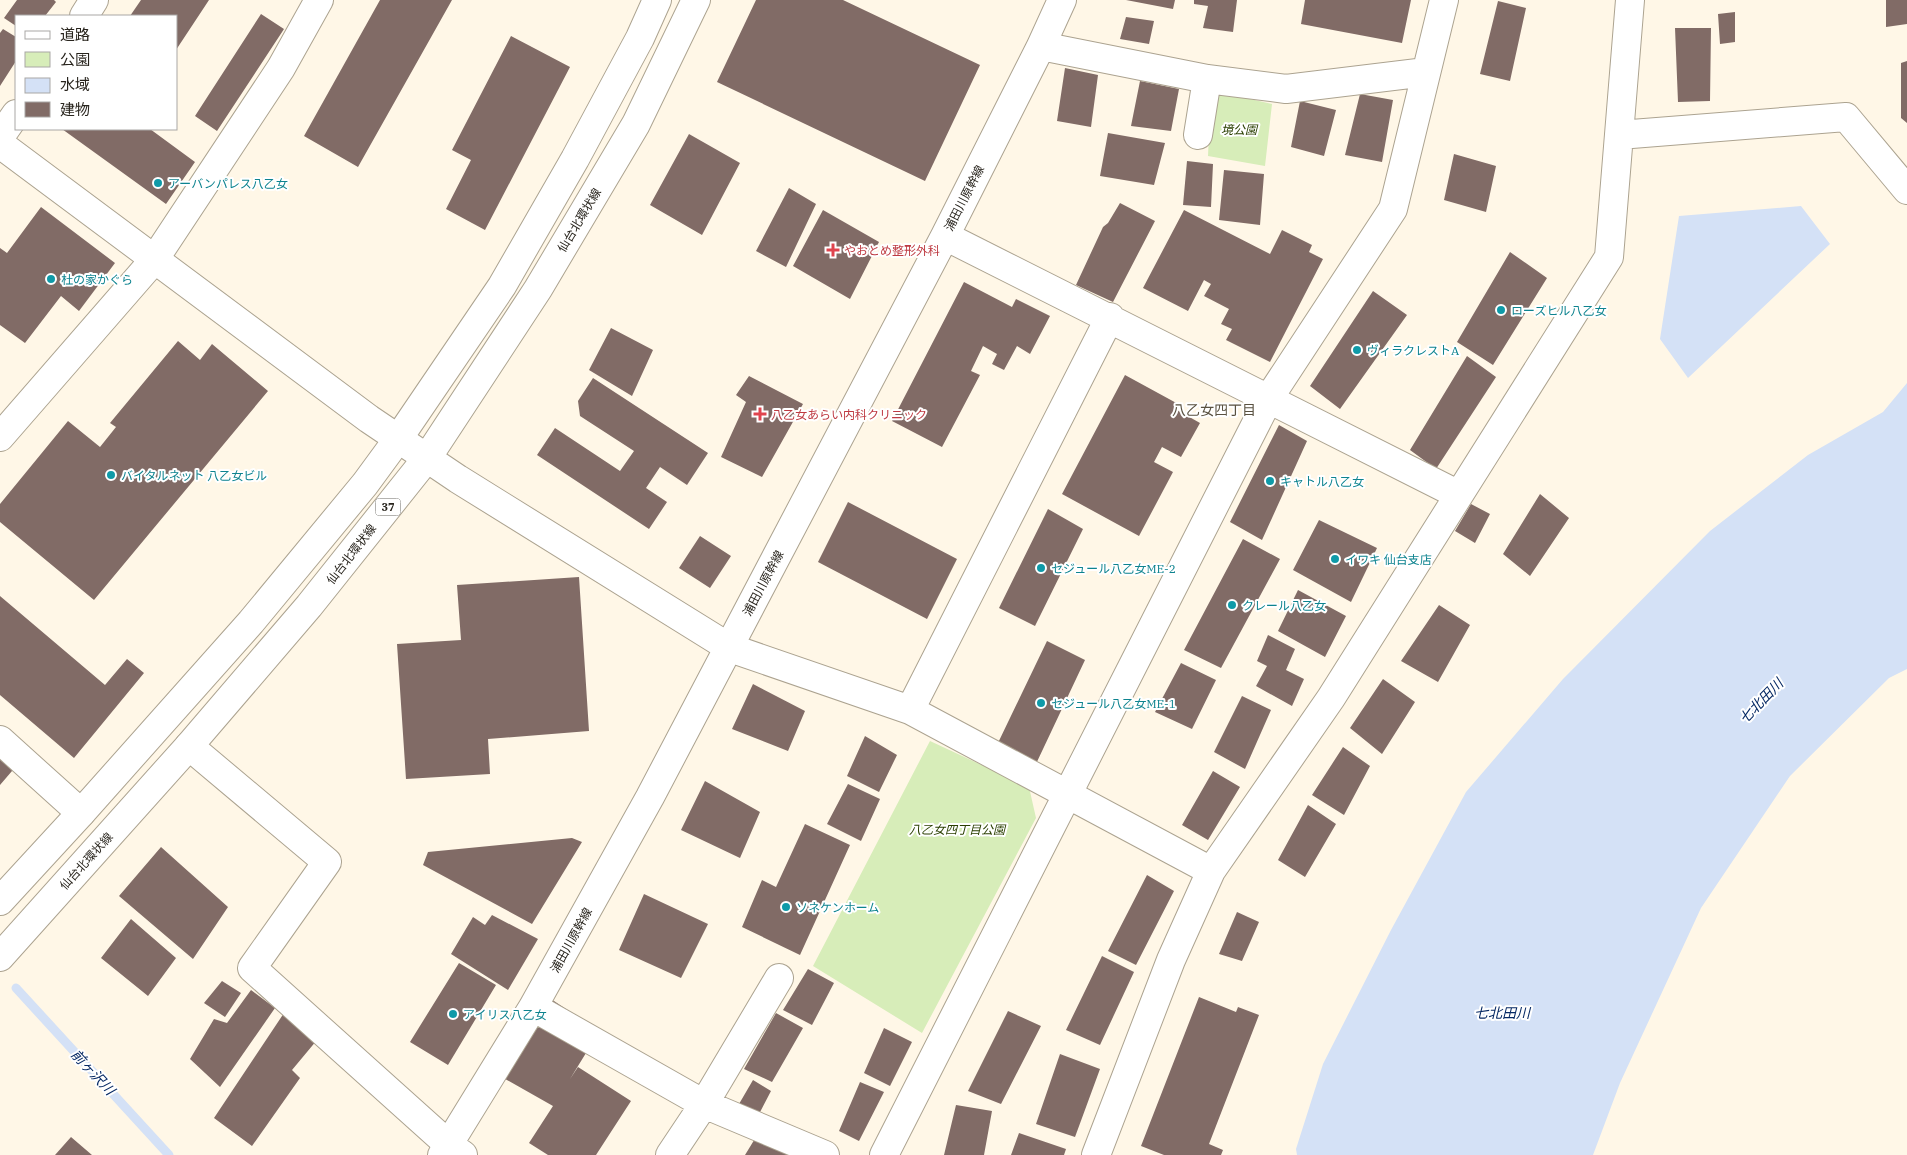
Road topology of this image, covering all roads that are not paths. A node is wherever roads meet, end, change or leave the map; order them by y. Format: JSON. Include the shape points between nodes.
{"nodes":[{"id":1,"x":94,"y":0,"type":"edge"},
{"id":2,"x":318,"y":0,"type":"edge"},
{"id":3,"x":657,"y":0,"type":"edge"},
{"id":4,"x":696,"y":0,"type":"edge"},
{"id":5,"x":1062,"y":0,"type":"edge"},
{"id":6,"x":1444,"y":0,"type":"edge"},
{"id":7,"x":1630,"y":0,"type":"edge"},
{"id":8,"x":85,"y":15,"type":"edge"},
{"id":9,"x":1041,"y":46,"type":"junction"},
{"id":10,"x":1426,"y":72,"type":"junction"},
{"id":11,"x":1207,"y":79,"type":"junction"},
{"id":12,"x":15,"y":115,"type":"edge"},
{"id":13,"x":1198,"y":135,"type":"dead end"},
{"id":14,"x":1619,"y":136,"type":"junction"},
{"id":15,"x":0,"y":137,"type":"edge"},
{"id":16,"x":0,"y":144,"type":"edge"},
{"id":17,"x":1907,"y":190,"type":"edge"},
{"id":18,"x":945,"y":236,"type":"junction"},
{"id":19,"x":154,"y":260,"type":"junction"},
{"id":20,"x":1110,"y":318,"type":"junction"},
{"id":21,"x":1269,"y":398,"type":"junction"},
{"id":22,"x":0,"y":437,"type":"edge"},
{"id":23,"x":398,"y":439,"type":"junction"},
{"id":24,"x":427,"y":458,"type":"junction"},
{"id":25,"x":1460,"y":494,"type":"junction"},
{"id":26,"x":730,"y":648,"type":"junction"},
{"id":27,"x":910,"y":710,"type":"junction"},
{"id":28,"x":0,"y":740,"type":"edge"},
{"id":29,"x":189,"y":746,"type":"junction"},
{"id":30,"x":1067,"y":794,"type":"junction"},
{"id":31,"x":81,"y":813,"type":"junction"},
{"id":32,"x":1211,"y":871,"type":"junction"},
{"id":33,"x":0,"y":901,"type":"edge"},
{"id":34,"x":0,"y":957,"type":"edge"},
{"id":35,"x":778,"y":978,"type":"dead end"},
{"id":36,"x":533,"y":1007,"type":"junction"},
{"id":37,"x":704,"y":1104,"type":"junction"},
{"id":38,"x":451,"y":1152,"type":"edge"},
{"id":39,"x":670,"y":1155,"type":"edge"},
{"id":40,"x":825,"y":1155,"type":"edge"},
{"id":41,"x":884,"y":1155,"type":"edge"},
{"id":42,"x":1096,"y":1155,"type":"edge"}],
"edges":[{"from":1,"to":8,"type":"street"},
{"from":2,"to":19,"type":"street","via":[[281,68]]},
{"from":3,"to":23,"type":"street","number":"37","via":[[576,159],[507,277]]},
{"from":4,"to":24,"type":"street","name":"仙台北環状線","number":"37","via":[[636,124],[538,289]]},
{"from":5,"to":9,"type":"street","name":"浦田川原幹線"},
{"from":6,"to":10,"type":"street"},
{"from":7,"to":14,"type":"street"},
{"from":9,"to":11,"type":"street"},
{"from":9,"to":18,"type":"street","name":"浦田川原幹線"},
{"from":10,"to":11,"type":"street","via":[[1286,89]]},
{"from":10,"to":21,"type":"street","via":[[1393,209]]},
{"from":11,"to":13,"type":"street"},
{"from":12,"to":15,"type":"street"},
{"from":14,"to":17,"type":"street","via":[[1846,117]]},
{"from":14,"to":25,"type":"street","via":[[1609,257]]},
{"from":16,"to":19,"type":"street"},
{"from":18,"to":20,"type":"street"},
{"from":18,"to":26,"type":"street","name":"浦田川原幹線"},
{"from":19,"to":22,"type":"street"},
{"from":19,"to":23,"type":"street"},
{"from":20,"to":21,"type":"street"},
{"from":20,"to":27,"type":"street"},
{"from":21,"to":25,"type":"street"},
{"from":21,"to":30,"type":"street"},
{"from":23,"to":24,"type":"street"},
{"from":23,"to":31,"type":"street","number":"37","via":[[365,484],[250,622]]},
{"from":24,"to":26,"type":"street"},
{"from":24,"to":29,"type":"street","name":"仙台北環状線","number":"37","via":[[309,606]]},
{"from":25,"to":32,"type":"street","via":[[1331,698]]},
{"from":26,"to":27,"type":"street"},
{"from":26,"to":36,"type":"street","name":"浦田川原幹線"},
{"from":27,"to":30,"type":"street"},
{"from":28,"to":31,"type":"street"},
{"from":29,"to":34,"type":"street","name":"仙台北環状線","number":"37"},
{"from":29,"to":38,"type":"street","via":[[327,862],[252,968]]},
{"from":30,"to":32,"type":"street"},
{"from":30,"to":41,"type":"street"},
{"from":31,"to":33,"type":"street","number":"37"},
{"from":32,"to":42,"type":"street","via":[[1171,960]]},
{"from":35,"to":37,"type":"street"},
{"from":36,"to":37,"type":"street"},
{"from":36,"to":38,"type":"street","name":"浦田川原幹線"},
{"from":37,"to":39,"type":"street"},
{"from":37,"to":40,"type":"street"}]}
